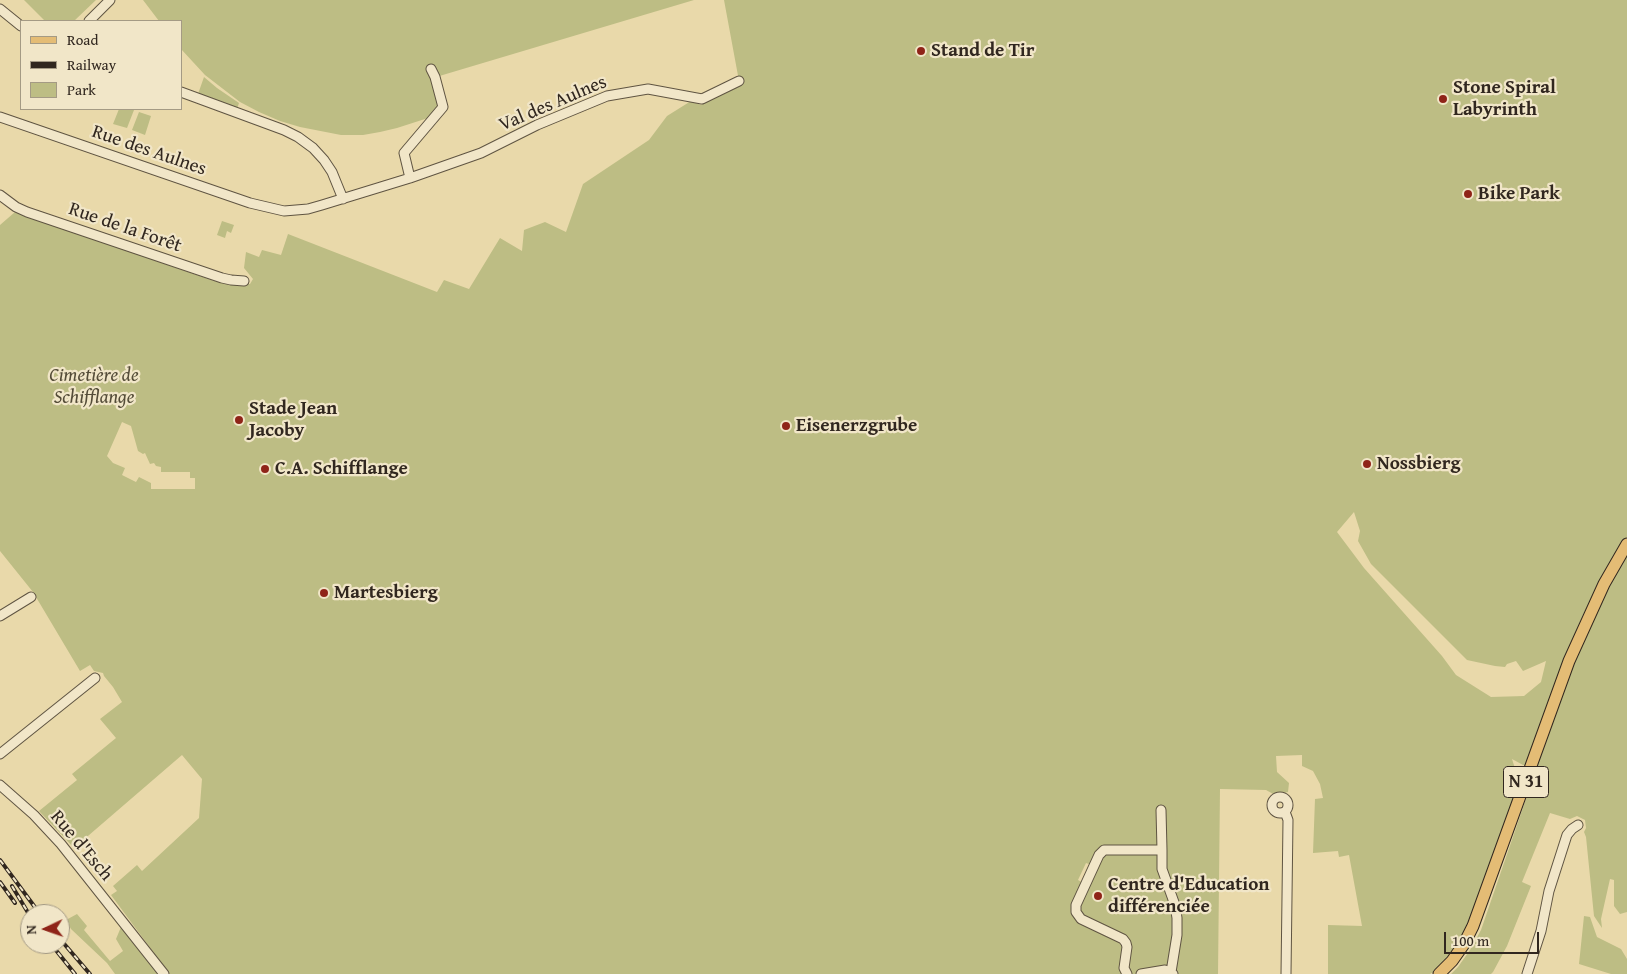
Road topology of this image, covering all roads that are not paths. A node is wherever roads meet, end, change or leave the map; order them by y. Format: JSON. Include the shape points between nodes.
{"nodes":[{"id":1,"x":110,"y":0,"type":"edge"},
{"id":2,"x":0,"y":9,"type":"edge"},
{"id":3,"x":90,"y":20,"type":"edge"},
{"id":4,"x":20,"y":25,"type":"edge"},
{"id":5,"x":431,"y":69,"type":"dead end"},
{"id":6,"x":739,"y":81,"type":"dead end"},
{"id":7,"x":182,"y":92,"type":"edge"},
{"id":8,"x":0,"y":117,"type":"edge"},
{"id":9,"x":410,"y":178,"type":"junction"},
{"id":10,"x":0,"y":195,"type":"edge"},
{"id":11,"x":343,"y":199,"type":"junction"},
{"id":12,"x":260,"y":205,"type":"joint"},
{"id":13,"x":244,"y":281,"type":"dead end"},
{"id":14,"x":1627,"y":544,"type":"edge"},
{"id":15,"x":31,"y":597,"type":"dead end"},
{"id":16,"x":0,"y":616,"type":"edge"},
{"id":17,"x":95,"y":678,"type":"dead end"},
{"id":18,"x":0,"y":754,"type":"edge"},
{"id":19,"x":0,"y":785,"type":"edge"},
{"id":20,"x":1161,"y":810,"type":"dead end"},
{"id":21,"x":1285,"y":812,"type":"dead end"},
{"id":22,"x":1578,"y":825,"type":"dead end"},
{"id":23,"x":1162,"y":850,"type":"junction"},
{"id":24,"x":1172,"y":973,"type":"edge"},
{"id":25,"x":164,"y":974,"type":"edge"},
{"id":26,"x":1127,"y":974,"type":"edge"},
{"id":27,"x":1141,"y":974,"type":"edge"},
{"id":28,"x":1286,"y":974,"type":"edge"},
{"id":29,"x":1439,"y":974,"type":"edge"},
{"id":30,"x":1527,"y":974,"type":"edge"}],
"edges":[{"from":1,"to":3,"type":"street"},
{"from":2,"to":4,"type":"street"},
{"from":5,"to":9,"type":"street","via":[[443,107],[404,153]]},
{"from":6,"to":9,"type":"street","name":"Val des Aulnes","via":[[702,99],[648,89],[607,96],[481,153]]},
{"from":7,"to":11,"type":"street","via":[[298,137],[324,160]]},
{"from":8,"to":12,"type":"street","name":"Rue des Aulnes"},
{"from":9,"to":11,"type":"street","name":"Val des Aulnes"},
{"from":10,"to":13,"type":"street","name":"Rue de la Forêt","via":[[27,212],[222,278]]},
{"from":11,"to":12,"type":"street","name":"Val des Aulnes","via":[[308,209],[284,211]]},
{"from":14,"to":29,"type":"main road","number":"N 31","via":[[1604,584],[1573,652],[1473,926],[1452,961]]},
{"from":15,"to":16,"type":"street"},
{"from":17,"to":18,"type":"street"},
{"from":19,"to":25,"type":"street","name":"Rue d'Esch","via":[[61,844]]},
{"from":20,"to":23,"type":"street"},
{"from":21,"to":28,"type":"street","via":[[1288,820]]},
{"from":22,"to":30,"type":"street","via":[[1567,836]]},
{"from":23,"to":24,"type":"street","via":[[1162,869],[1177,918]]},
{"from":23,"to":26,"type":"street","via":[[1104,850],[1076,905],[1081,919],[1126,943],[1124,968]]},
{"from":24,"to":27,"type":"street","via":[[1165,970]]}]}
